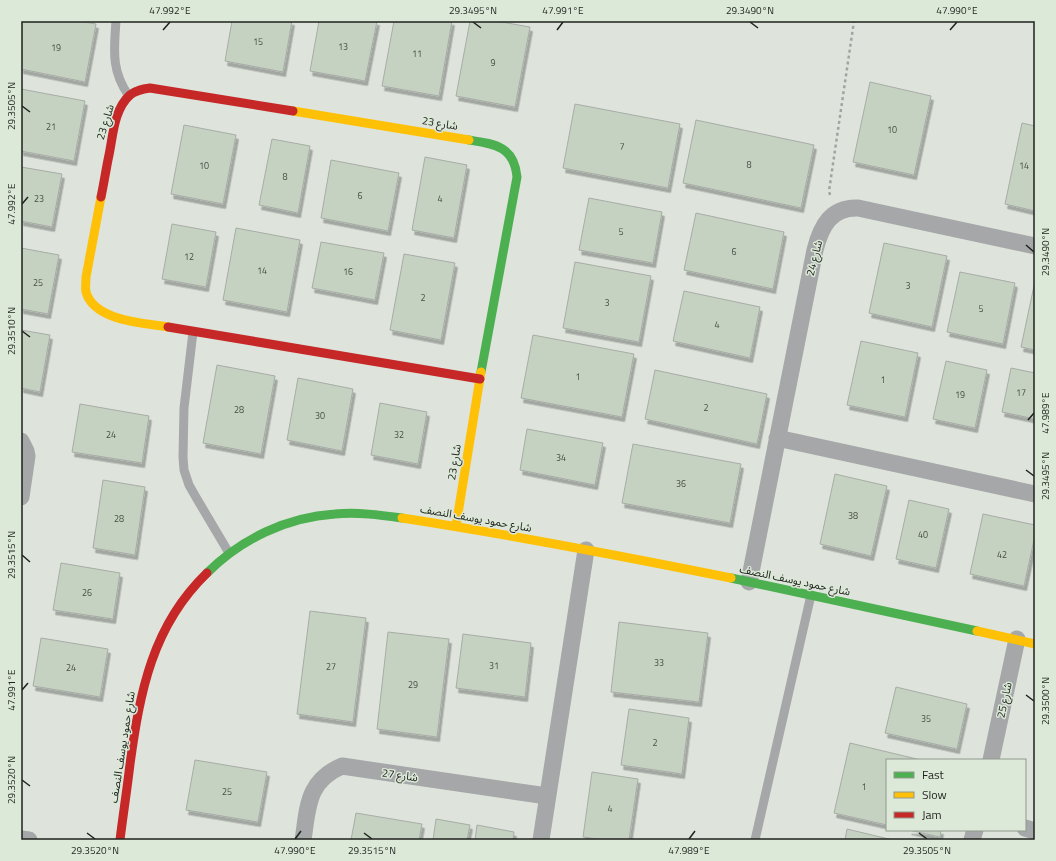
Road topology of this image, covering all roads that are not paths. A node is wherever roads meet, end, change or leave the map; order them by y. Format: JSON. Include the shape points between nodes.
{"nodes":[{"id":1,"x":116,"y":21,"type":"edge"},
{"id":2,"x":129,"y":96,"type":"junction"},
{"id":3,"x":1035,"y":246,"type":"edge"},
{"id":4,"x":193,"y":332,"type":"junction"},
{"id":5,"x":480,"y":380,"type":"junction"},
{"id":6,"x":777,"y":438,"type":"junction"},
{"id":7,"x":21,"y":441,"type":"edge"},
{"id":8,"x":1035,"y":494,"type":"edge"},
{"id":9,"x":21,"y":497,"type":"edge"},
{"id":10,"x":456,"y":526,"type":"junction"},
{"id":11,"x":586,"y":550,"type":"junction"},
{"id":12,"x":230,"y":553,"type":"junction"},
{"id":13,"x":749,"y":582,"type":"junction"},
{"id":14,"x":811,"y":595,"type":"junction"},
{"id":15,"x":1017,"y":639,"type":"junction"},
{"id":16,"x":1035,"y":644,"type":"edge"},
{"id":17,"x":991,"y":759,"type":"edge"},
{"id":18,"x":547,"y":796,"type":"junction"},
{"id":19,"x":21,"y":839,"type":"edge"},
{"id":20,"x":29,"y":840,"type":"edge"},
{"id":21,"x":120,"y":840,"type":"edge"},
{"id":22,"x":303,"y":840,"type":"edge"},
{"id":23,"x":541,"y":840,"type":"edge"},
{"id":24,"x":755,"y":840,"type":"edge"}],
"edges":[{"from":1,"to":2,"type":"lane","via":[[116,70],[122,87]]},
{"from":2,"to":4,"type":"street","name":"شارع 23","via":[[122,105],[114,128],[86,277],[87,295],[97,308],[111,317]]},
{"from":2,"to":5,"type":"street","name":"شارع 23","via":[[143,88],[150,88],[490,143],[507,152],[514,162],[516,177]]},
{"from":3,"to":6,"type":"street","name":"شارع 24","via":[[858,208],[844,209],[832,215],[823,228],[814,250]]},
{"from":4,"to":5,"type":"street","name":"شارع 23"},
{"from":4,"to":12,"type":"lane","via":[[184,408],[184,470],[189,485]]},
{"from":5,"to":10,"type":"street","name":"شارع 23"},
{"from":6,"to":8,"type":"street"},
{"from":6,"to":13,"type":"street","name":"شارع 24"},
{"from":7,"to":9,"type":"street","via":[[27,456]]},
{"from":10,"to":11,"type":"street","name":"شارع حمود يوسف النصف"},
{"from":10,"to":12,"type":"street","name":"شارع حمود يوسف النصف","via":[[380,515],[327,514],[283,524],[266,531]]},
{"from":11,"to":13,"type":"street","name":"شارع حمود يوسف النصف"},
{"from":11,"to":18,"type":"street"},
{"from":12,"to":21,"type":"street","name":"شارع حمود يوسف النصف","via":[[213,566],[184,598],[154,655],[135,728]]},
{"from":13,"to":14,"type":"street","name":"شارع حمود يوسف النصف"},
{"from":14,"to":15,"type":"street","name":"شارع حمود يوسف النصف"},
{"from":14,"to":24,"type":"lane"},
{"from":15,"to":16,"type":"street","name":"شارع حمود يوسف النصف"},
{"from":15,"to":17,"type":"street","name":"شارع 25"},
{"from":18,"to":22,"type":"street","name":"شارع 27","via":[[342,766],[327,774],[314,789],[309,800]]},
{"from":18,"to":23,"type":"street"},
{"from":19,"to":20,"type":"street"}]}
